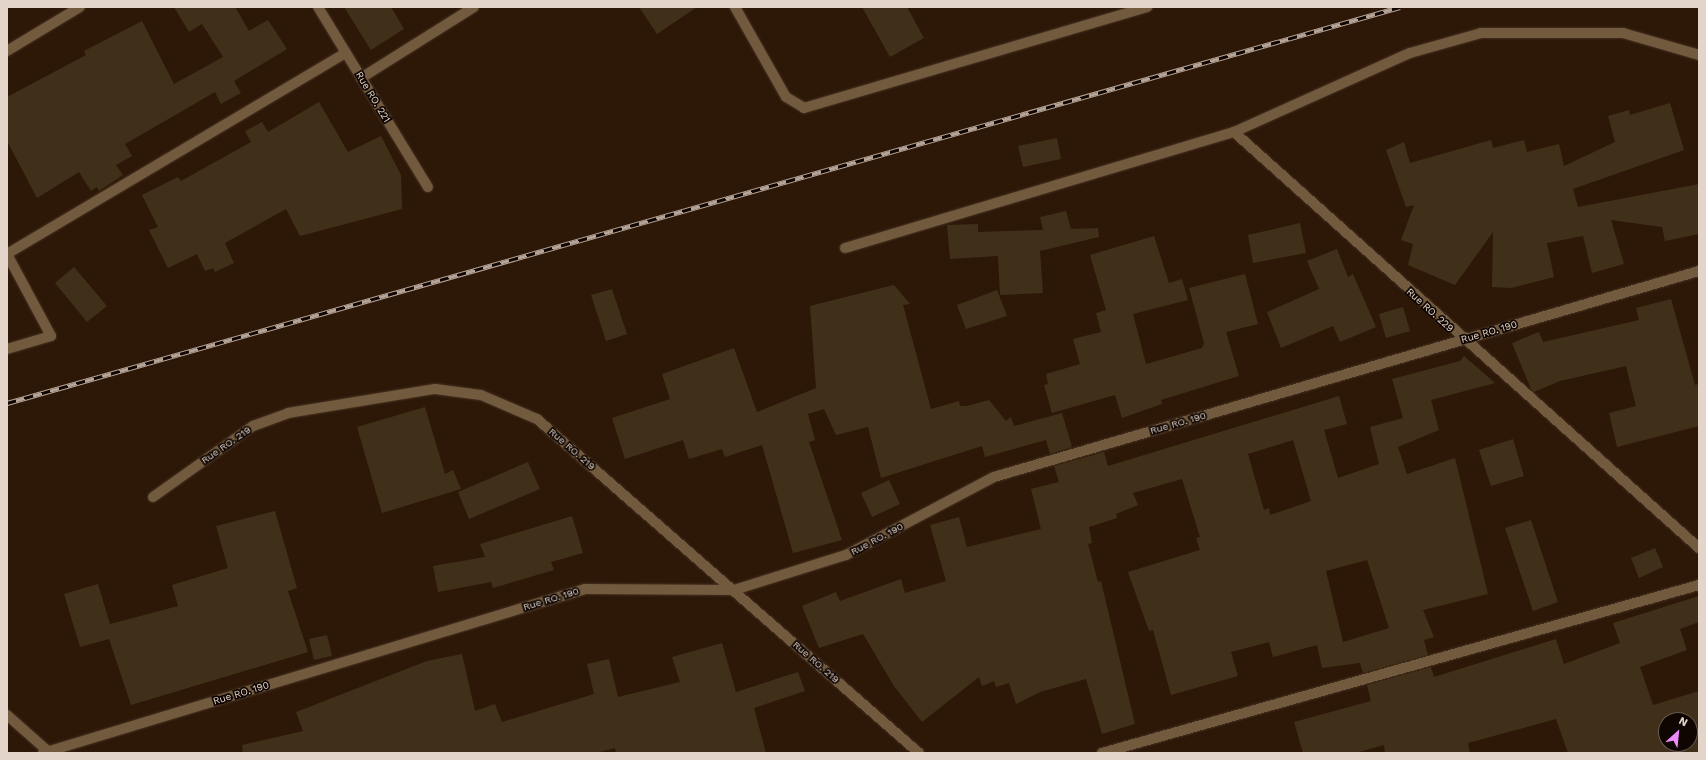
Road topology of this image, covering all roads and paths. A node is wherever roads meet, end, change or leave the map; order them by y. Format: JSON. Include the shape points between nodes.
{"nodes":[{"id":1,"x":80,"y":7,"type":"edge"},
{"id":2,"x":318,"y":7,"type":"edge"},
{"id":3,"x":474,"y":7,"type":"edge"},
{"id":4,"x":735,"y":7,"type":"edge"},
{"id":5,"x":1147,"y":7,"type":"edge"},
{"id":6,"x":7,"y":51,"type":"edge"},
{"id":7,"x":346,"y":53,"type":"junction"},
{"id":8,"x":1699,"y":55,"type":"edge"},
{"id":9,"x":361,"y":78,"type":"junction"},
{"id":10,"x":1234,"y":132,"type":"junction"},
{"id":11,"x":428,"y":187,"type":"dead end"},
{"id":12,"x":845,"y":248,"type":"dead end"},
{"id":13,"x":7,"y":254,"type":"edge"},
{"id":14,"x":1699,"y":271,"type":"edge"},
{"id":15,"x":1463,"y":340,"type":"junction"},
{"id":16,"x":7,"y":349,"type":"edge"},
{"id":17,"x":153,"y":497,"type":"dead end"},
{"id":18,"x":1699,"y":548,"type":"edge"},
{"id":19,"x":1699,"y":585,"type":"edge"},
{"id":20,"x":734,"y":590,"type":"junction"},
{"id":21,"x":7,"y":715,"type":"edge"},
{"id":22,"x":47,"y":752,"type":"edge"},
{"id":23,"x":919,"y":753,"type":"edge"},
{"id":24,"x":1102,"y":753,"type":"edge"}],
"edges":[{"from":1,"to":6,"type":"street"},
{"from":2,"to":7,"type":"street","name":"Rue RO. 221"},
{"from":3,"to":9,"type":"street"},
{"from":4,"to":5,"type":"street","via":[[786,97],[804,108]]},
{"from":7,"to":9,"type":"street","name":"Rue RO. 221"},
{"from":7,"to":13,"type":"street"},
{"from":8,"to":10,"type":"street","via":[[1623,33],[1481,33],[1410,53]]},
{"from":9,"to":11,"type":"street","name":"Rue RO. 221"},
{"from":10,"to":12,"type":"street"},
{"from":10,"to":15,"type":"street","name":"Rue RO. 229"},
{"from":13,"to":16,"type":"street","via":[[51,336]]},
{"from":14,"to":15,"type":"street","name":"Rue RO. 190"},
{"from":15,"to":18,"type":"street","name":"Rue RO. 229"},
{"from":15,"to":20,"type":"street","name":"Rue RO. 190","via":[[994,477],[846,555]]},
{"from":17,"to":20,"type":"street","name":"Rue RO. 219","via":[[253,426],[288,413],[435,389],[482,394],[537,419]]},
{"from":19,"to":24,"type":"street"},
{"from":20,"to":22,"type":"street","name":"Rue RO. 190","via":[[584,589]]},
{"from":20,"to":23,"type":"street","name":"Rue RO. 219"},
{"from":21,"to":22,"type":"street"}]}
